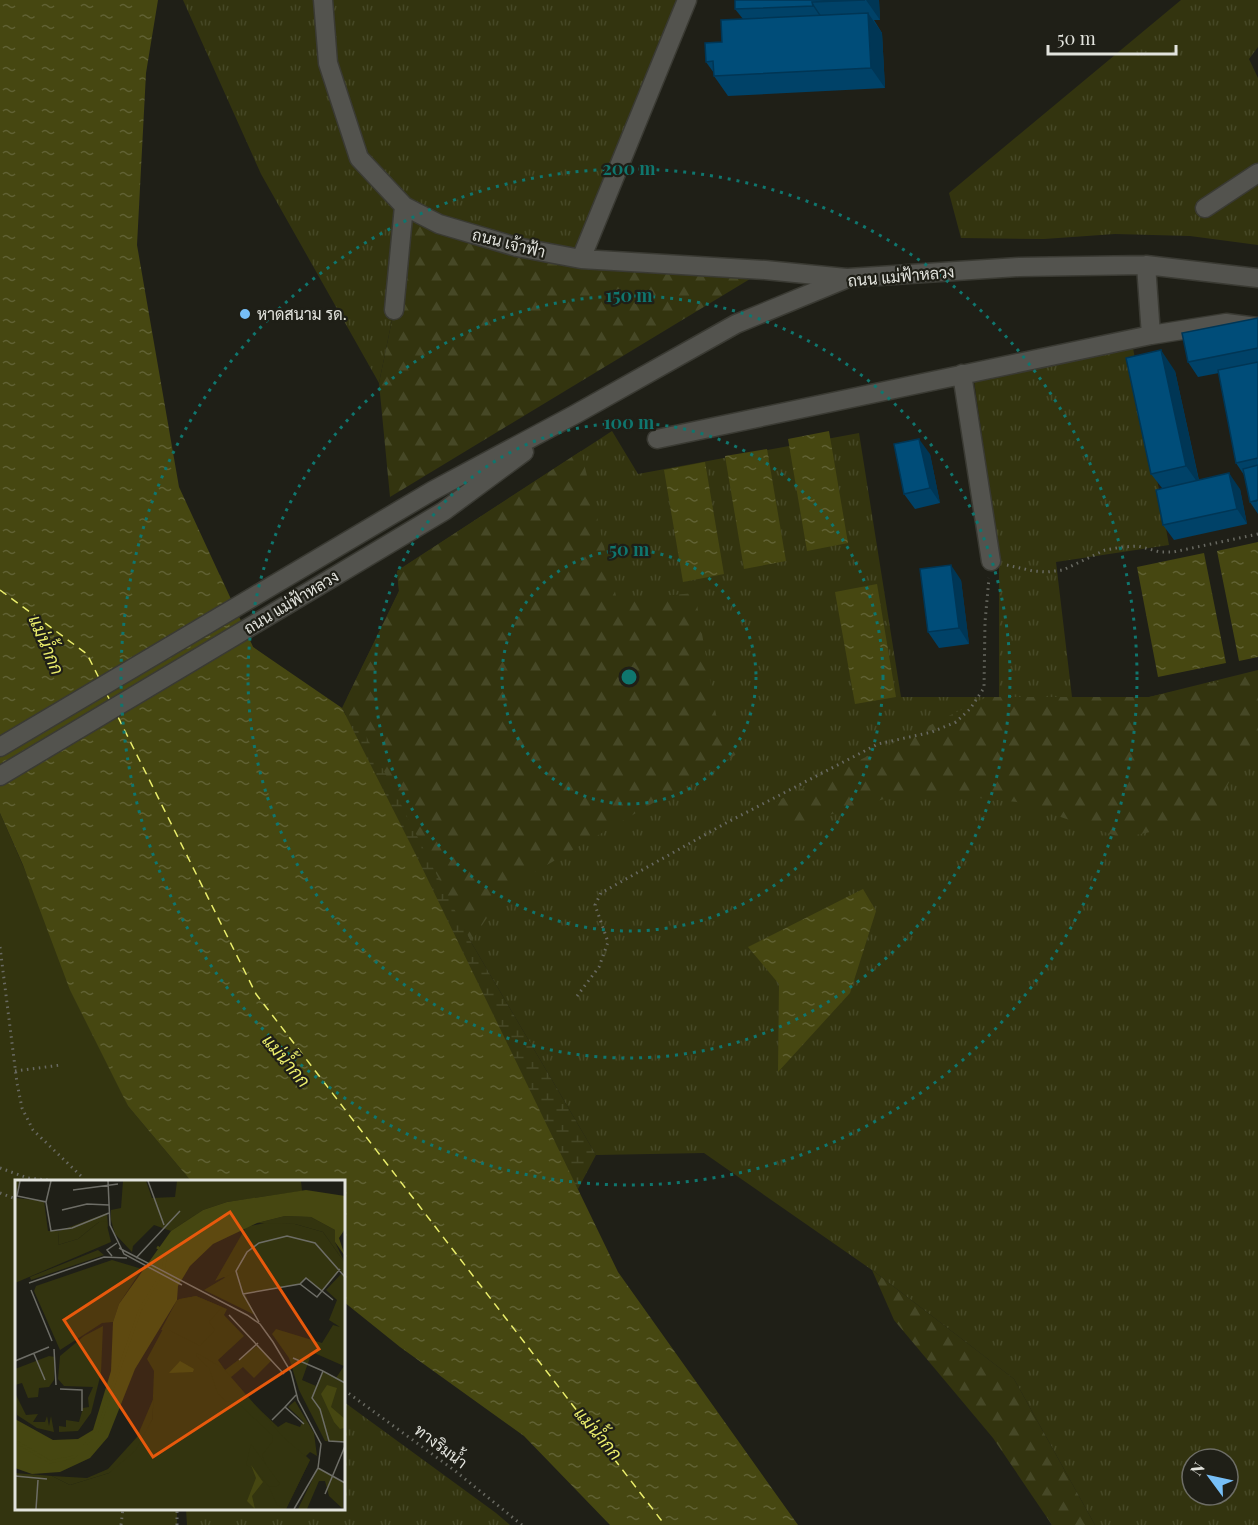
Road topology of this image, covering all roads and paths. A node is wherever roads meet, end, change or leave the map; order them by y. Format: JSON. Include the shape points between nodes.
{"nodes":[{"id":1,"x":323,"y":0,"type":"edge"},
{"id":2,"x":687,"y":0,"type":"edge"},
{"id":3,"x":1258,"y":173,"type":"edge"},
{"id":4,"x":404,"y":206,"type":"junction"},
{"id":5,"x":1205,"y":207,"type":"dead end"},
{"id":6,"x":581,"y":259,"type":"junction"},
{"id":7,"x":1146,"y":265,"type":"junction"},
{"id":8,"x":848,"y":278,"type":"junction"},
{"id":9,"x":1258,"y":278,"type":"edge"},
{"id":10,"x":394,"y":310,"type":"dead end"},
{"id":11,"x":1258,"y":327,"type":"edge"},
{"id":12,"x":1151,"y":335,"type":"junction"},
{"id":13,"x":962,"y":374,"type":"junction"},
{"id":14,"x":574,"y":415,"type":"junction"},
{"id":15,"x":657,"y":439,"type":"dead end"},
{"id":16,"x":1258,"y":534,"type":"edge"},
{"id":17,"x":991,"y":561,"type":"junction"},
{"id":18,"x":0,"y":747,"type":"edge"},
{"id":19,"x":0,"y":776,"type":"edge"},
{"id":20,"x":0,"y":947,"type":"edge"},
{"id":21,"x":1,"y":966,"type":"edge"},
{"id":22,"x":577,"y":996,"type":"dead end"},
{"id":23,"x":61,"y":1065,"type":"dead end"},
{"id":24,"x":15,"y":1071,"type":"junction"},
{"id":25,"x":0,"y":1168,"type":"edge"},
{"id":26,"x":48,"y":1180,"type":"edge"},
{"id":27,"x":83,"y":1180,"type":"edge"},
{"id":28,"x":0,"y":1193,"type":"edge"},
{"id":29,"x":15,"y":1199,"type":"edge"},
{"id":30,"x":345,"y":1391,"type":"edge"},
{"id":31,"x":123,"y":1510,"type":"edge"},
{"id":32,"x":121,"y":1525,"type":"edge"},
{"id":33,"x":522,"y":1525,"type":"edge"}],
"edges":[{"from":1,"to":4,"type":"street","name":"ถนน เจ้าฟ้า","via":[[328,63],[359,158]]},
{"from":2,"to":6,"type":"street"},
{"from":3,"to":5,"type":"street"},
{"from":4,"to":6,"type":"street","name":"ถนน เจ้าฟ้า","via":[[440,224],[507,244]]},
{"from":4,"to":10,"type":"street"},
{"from":6,"to":8,"type":"street","name":"ถนน เจ้าฟ้า"},
{"from":7,"to":8,"type":"street","name":"ถนน แม่ฟ้าหลวง","via":[[1019,267]]},
{"from":7,"to":9,"type":"street","name":"ถนน แม่ฟ้าหลวง"},
{"from":7,"to":12,"type":"street"},
{"from":8,"to":14,"type":"street","name":"ถนน แม่ฟ้าหลวง","via":[[736,324]]},
{"from":11,"to":12,"type":"street","via":[[1227,323]]},
{"from":12,"to":13,"type":"street"},
{"from":13,"to":15,"type":"street"},
{"from":13,"to":17,"type":"street"},
{"from":14,"to":18,"type":"street","name":"ถนน แม่ฟ้าหลวง","via":[[432,491]]},
{"from":14,"to":19,"type":"street","name":"ถนน แม่ฟ้าหลวง","via":[[444,511]]},
{"from":16,"to":17,"type":"path","via":[[1173,552],[1138,546],[1105,550],[1063,570],[1047,572]]},
{"from":17,"to":22,"type":"path","via":[[984,688],[970,708],[956,722],[940,729],[878,744],[601,893],[595,905],[608,942],[599,967]]},
{"from":20,"to":21,"type":"path"},
{"from":21,"to":24,"type":"path"},
{"from":23,"to":24,"type":"path"},
{"from":24,"to":27,"type":"path","via":[[22,1108],[33,1130]]},
{"from":25,"to":26,"type":"path"},
{"from":28,"to":29,"type":"path"},
{"from":30,"to":33,"type":"path","name":"ทางริมน้ำ"},
{"from":31,"to":32,"type":"path"}]}
